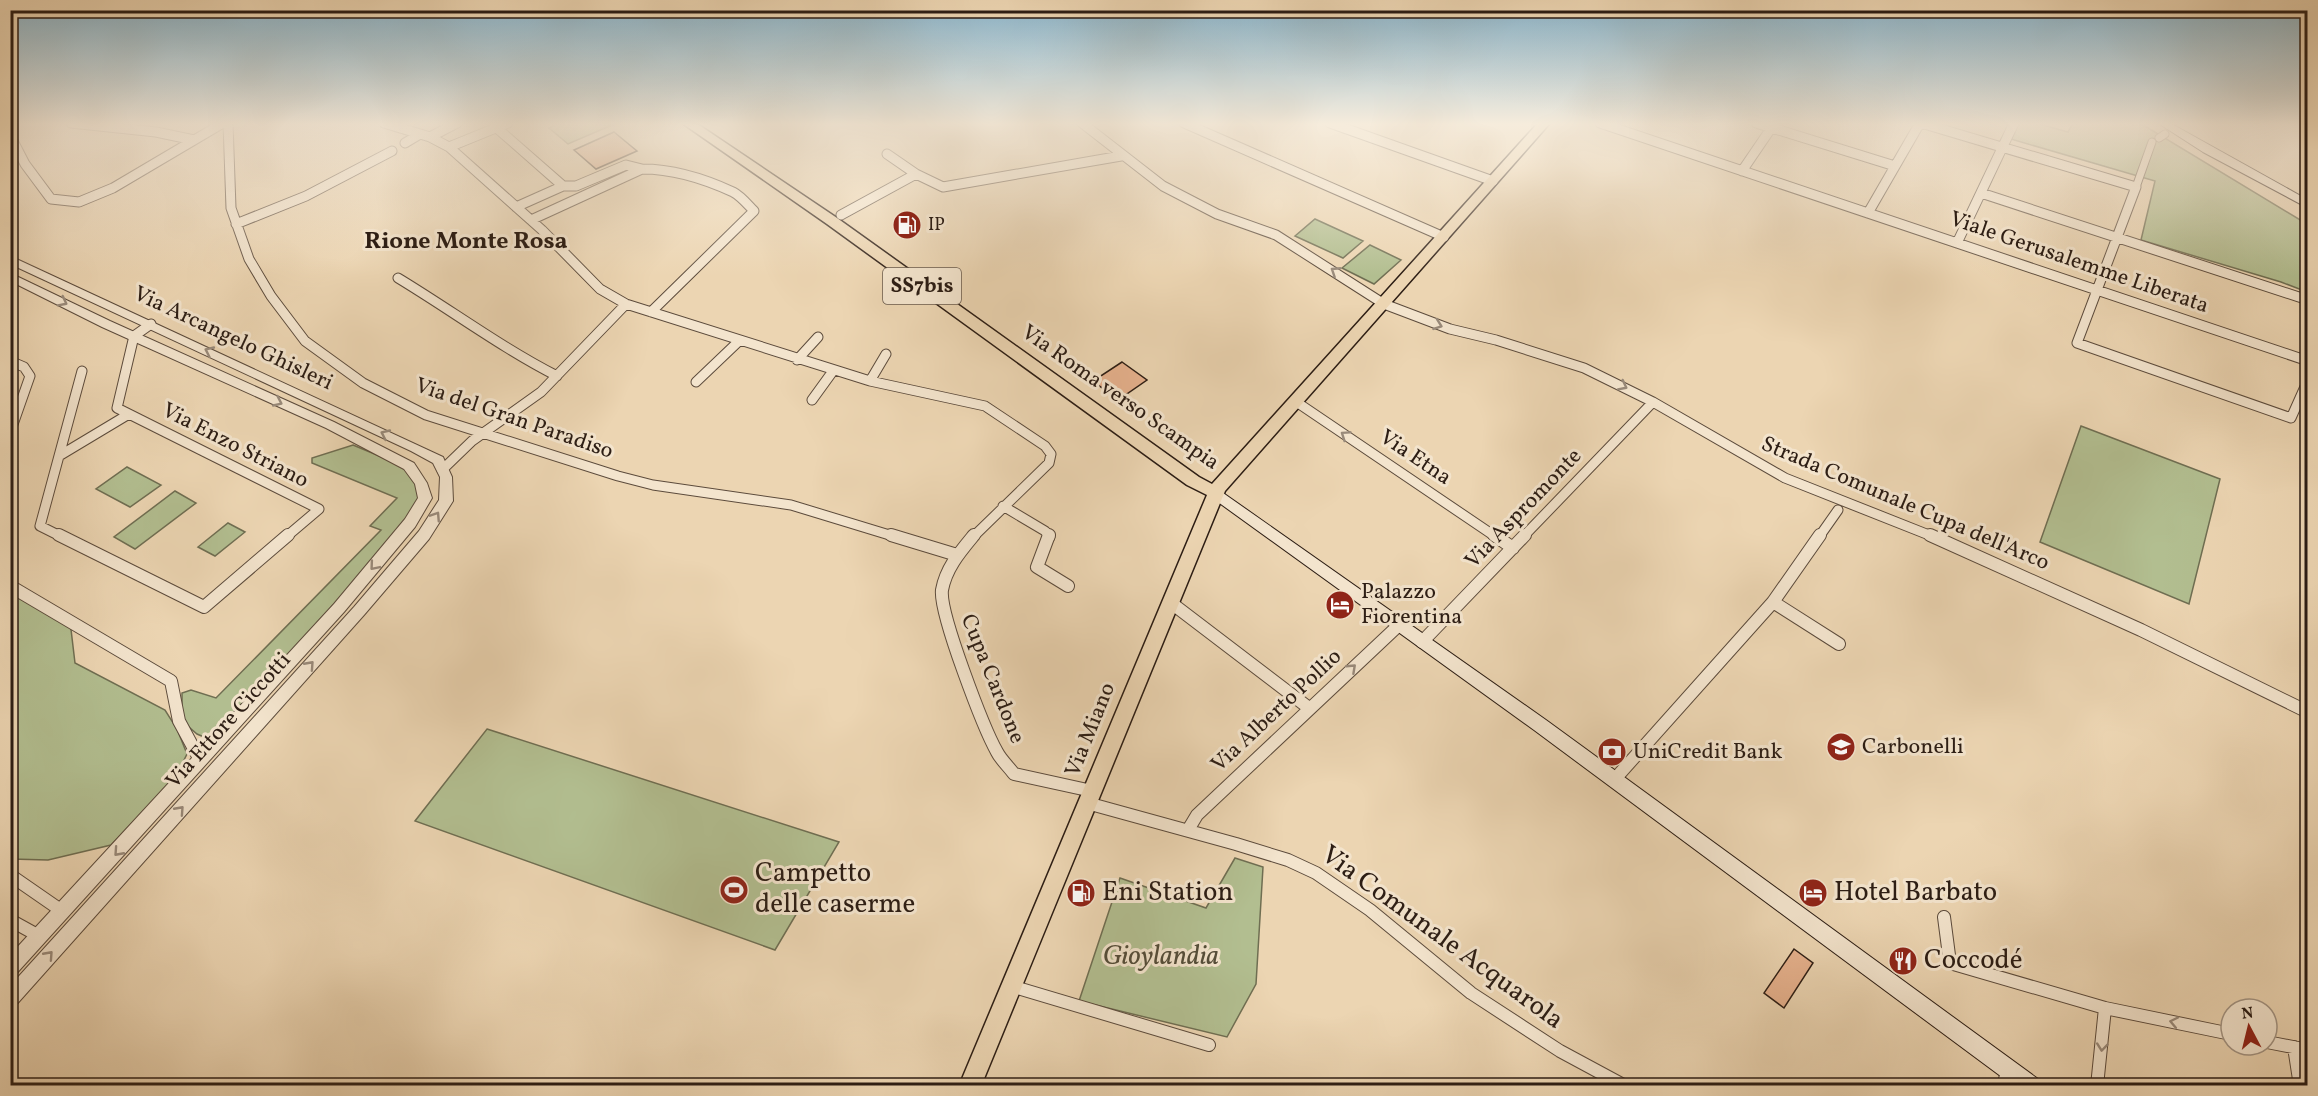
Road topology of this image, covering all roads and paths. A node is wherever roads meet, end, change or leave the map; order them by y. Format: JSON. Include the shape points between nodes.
{"nodes":[{"id":1,"x":32,"y":174,"type":"edge"},
{"id":2,"x":136,"y":174,"type":"edge"},
{"id":3,"x":230,"y":174,"type":"edge"},
{"id":4,"x":348,"y":174,"type":"edge"},
{"id":5,"x":479,"y":174,"type":"edge"},
{"id":6,"x":549,"y":174,"type":"edge"},
{"id":7,"x":604,"y":174,"type":"edge"},
{"id":8,"x":631,"y":174,"type":"edge"},
{"id":9,"x":682,"y":174,"type":"edge"},
{"id":10,"x":769,"y":174,"type":"edge"},
{"id":11,"x":777,"y":174,"type":"edge"},
{"id":12,"x":916,"y":174,"type":"joint"},
{"id":13,"x":1017,"y":174,"type":"edge"},
{"id":14,"x":1146,"y":174,"type":"edge"},
{"id":15,"x":1299,"y":174,"type":"edge"},
{"id":16,"x":1474,"y":174,"type":"edge"},
{"id":17,"x":1499,"y":174,"type":"edge"},
{"id":18,"x":1751,"y":174,"type":"edge"},
{"id":19,"x":1890,"y":174,"type":"edge"},
{"id":20,"x":1989,"y":174,"type":"edge"},
{"id":21,"x":2093,"y":174,"type":"edge"},
{"id":22,"x":2141,"y":174,"type":"edge"},
{"id":23,"x":2251,"y":174,"type":"edge"},
{"id":24,"x":1493,"y":181,"type":"junction"},
{"id":25,"x":563,"y":186,"type":"junction"},
{"id":26,"x":2136,"y":187,"type":"junction"},
{"id":27,"x":1981,"y":193,"type":"junction"},
{"id":28,"x":2307,"y":205,"type":"edge"},
{"id":29,"x":516,"y":207,"type":"junction"},
{"id":30,"x":1868,"y":213,"type":"junction"},
{"id":31,"x":838,"y":218,"type":"junction"},
{"id":32,"x":531,"y":220,"type":"junction"},
{"id":33,"x":236,"y":224,"type":"junction"},
{"id":34,"x":1444,"y":237,"type":"junction"},
{"id":35,"x":2118,"y":238,"type":"junction"},
{"id":36,"x":1957,"y":243,"type":"junction"},
{"id":37,"x":10,"y":259,"type":"edge"},
{"id":38,"x":10,"y":276,"type":"edge"},
{"id":39,"x":398,"y":278,"type":"dead end"},
{"id":40,"x":2098,"y":290,"type":"junction"},
{"id":41,"x":2307,"y":300,"type":"edge"},
{"id":42,"x":626,"y":304,"type":"junction"},
{"id":43,"x":1384,"y":304,"type":"junction"},
{"id":44,"x":651,"y":312,"type":"junction"},
{"id":45,"x":151,"y":324,"type":"junction"},
{"id":46,"x":134,"y":336,"type":"junction"},
{"id":47,"x":818,"y":337,"type":"dead end"},
{"id":48,"x":740,"y":341,"type":"junction"},
{"id":49,"x":886,"y":354,"type":"dead end"},
{"id":50,"x":797,"y":360,"type":"junction"},
{"id":51,"x":10,"y":361,"type":"edge"},
{"id":52,"x":2307,"y":361,"type":"edge"},
{"id":53,"x":82,"y":371,"type":"dead end"},
{"id":54,"x":833,"y":371,"type":"junction"},
{"id":55,"x":557,"y":376,"type":"junction"},
{"id":56,"x":2307,"y":380,"type":"edge"},
{"id":57,"x":870,"y":381,"type":"junction"},
{"id":58,"x":696,"y":382,"type":"dead end"},
{"id":59,"x":812,"y":400,"type":"dead end"},
{"id":60,"x":1295,"y":401,"type":"junction"},
{"id":61,"x":1653,"y":402,"type":"junction"},
{"id":62,"x":129,"y":414,"type":"junction"},
{"id":63,"x":484,"y":432,"type":"junction"},
{"id":64,"x":10,"y":433,"type":"edge"},
{"id":65,"x":59,"y":456,"type":"junction"},
{"id":66,"x":440,"y":465,"type":"junction"},
{"id":67,"x":409,"y":466,"type":"joint"},
{"id":68,"x":1216,"y":493,"type":"junction"},
{"id":69,"x":1003,"y":506,"type":"junction"},
{"id":70,"x":1838,"y":510,"type":"dead end"},
{"id":71,"x":1513,"y":548,"type":"junction"},
{"id":72,"x":957,"y":555,"type":"junction"},
{"id":73,"x":10,"y":586,"type":"edge"},
{"id":74,"x":1068,"y":586,"type":"dead end"},
{"id":75,"x":1170,"y":602,"type":"junction"},
{"id":76,"x":1773,"y":602,"type":"junction"},
{"id":77,"x":1399,"y":626,"type":"junction"},
{"id":78,"x":1422,"y":642,"type":"junction"},
{"id":79,"x":1839,"y":644,"type":"dead end"},
{"id":80,"x":1309,"y":708,"type":"junction"},
{"id":81,"x":2307,"y":712,"type":"edge"},
{"id":82,"x":200,"y":760,"type":"junction"},
{"id":83,"x":1614,"y":780,"type":"junction"},
{"id":84,"x":1090,"y":797,"type":"junction"},
{"id":85,"x":1188,"y":830,"type":"junction"},
{"id":86,"x":10,"y":875,"type":"edge"},
{"id":87,"x":62,"y":911,"type":"junction"},
{"id":88,"x":1944,"y":917,"type":"dead end"},
{"id":89,"x":10,"y":921,"type":"edge"},
{"id":90,"x":70,"y":932,"type":"junction"},
{"id":91,"x":39,"y":936,"type":"junction"},
{"id":92,"x":10,"y":968,"type":"edge"},
{"id":93,"x":1011,"y":986,"type":"junction"},
{"id":94,"x":10,"y":999,"type":"edge"},
{"id":95,"x":2105,"y":1008,"type":"junction"},
{"id":96,"x":2219,"y":1032,"type":"edge"},
{"id":97,"x":2279,"y":1044,"type":"edge"},
{"id":98,"x":1209,"y":1045,"type":"dead end"},
{"id":99,"x":2301,"y":1049,"type":"edge"},
{"id":100,"x":2006,"y":1077,"type":"edge"},
{"id":101,"x":970,"y":1086,"type":"edge"},
{"id":102,"x":1625,"y":1086,"type":"edge"},
{"id":103,"x":2031,"y":1086,"type":"edge"},
{"id":104,"x":2097,"y":1086,"type":"edge"},
{"id":105,"x":2300,"y":1086,"type":"edge"}],
"edges":[{"from":1,"to":2,"type":"street","via":[[51,200],[79,202]]},
{"from":3,"to":33,"type":"street","name":"Via del Gran Paradiso"},
{"from":4,"to":33,"type":"street"},
{"from":5,"to":29,"type":"street"},
{"from":6,"to":25,"type":"street"},
{"from":7,"to":25,"type":"street","via":[[576,186]]},
{"from":8,"to":32,"type":"street"},
{"from":9,"to":44,"type":"street","via":[[735,193],[754,211]]},
{"from":10,"to":31,"type":"main road","name":"Via Roma verso Scampia","number":"SS7bis"},
{"from":11,"to":31,"type":"main road","name":"Via Roma verso Scampia","number":"SS7bis"},
{"from":12,"to":13,"type":"street","via":[[943,187]]},
{"from":12,"to":31,"type":"street"},
{"from":43,"to":14,"type":"street","name":"Strada Comunale Cupa dell'Arco","one_way":true,"via":[[1276,235],[1217,214]]},
{"from":15,"to":34,"type":"street"},
{"from":16,"to":24,"type":"street"},
{"from":17,"to":24,"type":"main road","name":"Via Miano"},
{"from":18,"to":30,"type":"street","name":"Viale Gerusalemme Liberata"},
{"from":19,"to":30,"type":"street"},
{"from":20,"to":27,"type":"street"},
{"from":21,"to":26,"type":"street"},
{"from":22,"to":26,"type":"street"},
{"from":23,"to":28,"type":"main road"},
{"from":24,"to":34,"type":"main road","name":"Via Miano"},
{"from":25,"to":29,"type":"street"},
{"from":26,"to":35,"type":"street"},
{"from":27,"to":35,"type":"street"},
{"from":27,"to":36,"type":"street"},
{"from":29,"to":32,"type":"street"},
{"from":30,"to":36,"type":"street","name":"Viale Gerusalemme Liberata"},
{"from":31,"to":68,"type":"main road","name":"Via Roma verso Scampia","number":"SS7bis","via":[[1011,350],[1193,481]]},
{"from":31,"to":68,"type":"main road","name":"Via Roma verso Scampia","number":"SS7bis","via":[[960,300],[1205,478]]},
{"from":32,"to":42,"type":"street","via":[[600,289]]},
{"from":33,"to":63,"type":"street","name":"Via del Gran Paradiso","via":[[249,259],[305,341],[363,383],[426,415]]},
{"from":34,"to":43,"type":"main road","name":"Via Miano"},
{"from":35,"to":40,"type":"street"},
{"from":35,"to":41,"type":"street"},
{"from":36,"to":40,"type":"street","name":"Viale Gerusalemme Liberata"},
{"from":37,"to":45,"type":"street","name":"Via Arcangelo Ghisleri"},
{"from":38,"to":46,"type":"street","name":"Via Arcangelo Ghisleri","one_way":true},
{"from":39,"to":55,"type":"street","via":[[520,357]]},
{"from":40,"to":52,"type":"street","name":"Viale Gerusalemme Liberata"},
{"from":40,"to":56,"type":"street","via":[[2077,343],[2291,418]]},
{"from":42,"to":44,"type":"street"},
{"from":42,"to":55,"type":"street"},
{"from":43,"to":60,"type":"main road","name":"Via Miano"},
{"from":43,"to":61,"type":"street","name":"Strada Comunale Cupa dell'Arco","one_way":true,"via":[[1450,329],[1573,365]]},
{"from":44,"to":48,"type":"street"},
{"from":45,"to":46,"type":"street"},
{"from":66,"to":45,"type":"street","name":"Via Arcangelo Ghisleri","one_way":true},
{"from":46,"to":62,"type":"street","name":"Via Enzo Striano","via":[[117,408]]},
{"from":46,"to":67,"type":"street","name":"Via Arcangelo Ghisleri","one_way":true,"via":[[330,425]]},
{"from":47,"to":50,"type":"street"},
{"from":48,"to":50,"type":"street"},
{"from":48,"to":58,"type":"street"},
{"from":49,"to":57,"type":"street"},
{"from":50,"to":54,"type":"street"},
{"from":51,"to":64,"type":"street","via":[[24,367],[30,376]]},
{"from":53,"to":65,"type":"street"},
{"from":54,"to":57,"type":"street"},
{"from":54,"to":59,"type":"street"},
{"from":55,"to":63,"type":"street"},
{"from":57,"to":69,"type":"street","name":"Cupa Cardone","via":[[985,406],[1045,446],[1051,454],[1049,463]]},
{"from":60,"to":68,"type":"main road","name":"Via Miano"},
{"from":71,"to":60,"type":"street","name":"Via Etna","one_way":true},
{"from":61,"to":71,"type":"street","name":"Via Aspromonte"},
{"from":61,"to":81,"type":"street","name":"Strada Comunale Cupa dell'Arco","via":[[1785,478],[1955,546],[2141,630]]},
{"from":62,"to":65,"type":"street","name":"Via Enzo Striano"},
{"from":62,"to":65,"type":"street","name":"Via Enzo Striano","via":[[319,510],[204,607],[40,526]]},
{"from":63,"to":66,"type":"street"},
{"from":63,"to":72,"type":"street","name":"Via del Gran Paradiso","via":[[653,486],[791,505]]},
{"from":90,"to":66,"type":"street","name":"Via Ettore Ciccotti","one_way":true,"via":[[424,535],[446,501],[446,477]]},
{"from":67,"to":82,"type":"street","name":"Via Ettore Ciccotti","one_way":true,"via":[[421,483],[425,498],[419,510],[339,608]]},
{"from":68,"to":75,"type":"main road","name":"Via Miano"},
{"from":68,"to":77,"type":"main road"},
{"from":69,"to":72,"type":"street","name":"Cupa Cardone"},
{"from":69,"to":74,"type":"street","via":[[1050,536],[1036,567]]},
{"from":70,"to":76,"type":"street"},
{"from":71,"to":78,"type":"street","name":"Via Aspromonte"},
{"from":72,"to":84,"type":"street","name":"Cupa Cardone","via":[[942,591],[943,610],[997,752],[1014,774]]},
{"from":73,"to":82,"type":"street","via":[[171,681],[179,721]]},
{"from":75,"to":80,"type":"street"},
{"from":75,"to":84,"type":"main road","name":"Via Miano"},
{"from":76,"to":79,"type":"street"},
{"from":76,"to":83,"type":"street"},
{"from":77,"to":78,"type":"main road"},
{"from":80,"to":77,"type":"street","name":"Via Alberto Pollio","one_way":true},
{"from":78,"to":83,"type":"main road"},
{"from":80,"to":85,"type":"street","name":"Via Alberto Pollio","via":[[1197,815]]},
{"from":82,"to":87,"type":"street","name":"Via Ettore Ciccotti","one_way":true},
{"from":83,"to":100,"type":"main road"},
{"from":84,"to":85,"type":"street","name":"Via Comunale Acquarola"},
{"from":84,"to":93,"type":"main road","name":"Via Miano"},
{"from":85,"to":102,"type":"street","name":"Via Comunale Acquarola","via":[[1288,860],[1316,873],[1370,910],[1471,993],[1560,1051]]},
{"from":86,"to":87,"type":"street"},
{"from":87,"to":90,"type":"street"},
{"from":87,"to":91,"type":"street","name":"Via Ettore Ciccotti"},
{"from":88,"to":95,"type":"street","via":[[1950,963]]},
{"from":89,"to":91,"type":"street"},
{"from":90,"to":91,"type":"street"},
{"from":94,"to":90,"type":"street","name":"Via Ettore Ciccotti","one_way":true},
{"from":91,"to":92,"type":"street","name":"Via Ettore Ciccotti"},
{"from":93,"to":98,"type":"street"},
{"from":93,"to":101,"type":"main road","name":"Via Miano"},
{"from":96,"to":95,"type":"street","one_way":true},
{"from":95,"to":104,"type":"street","one_way":true},
{"from":97,"to":99,"type":"street"},
{"from":99,"to":105,"type":"street"},
{"from":100,"to":103,"type":"main road"}]}
